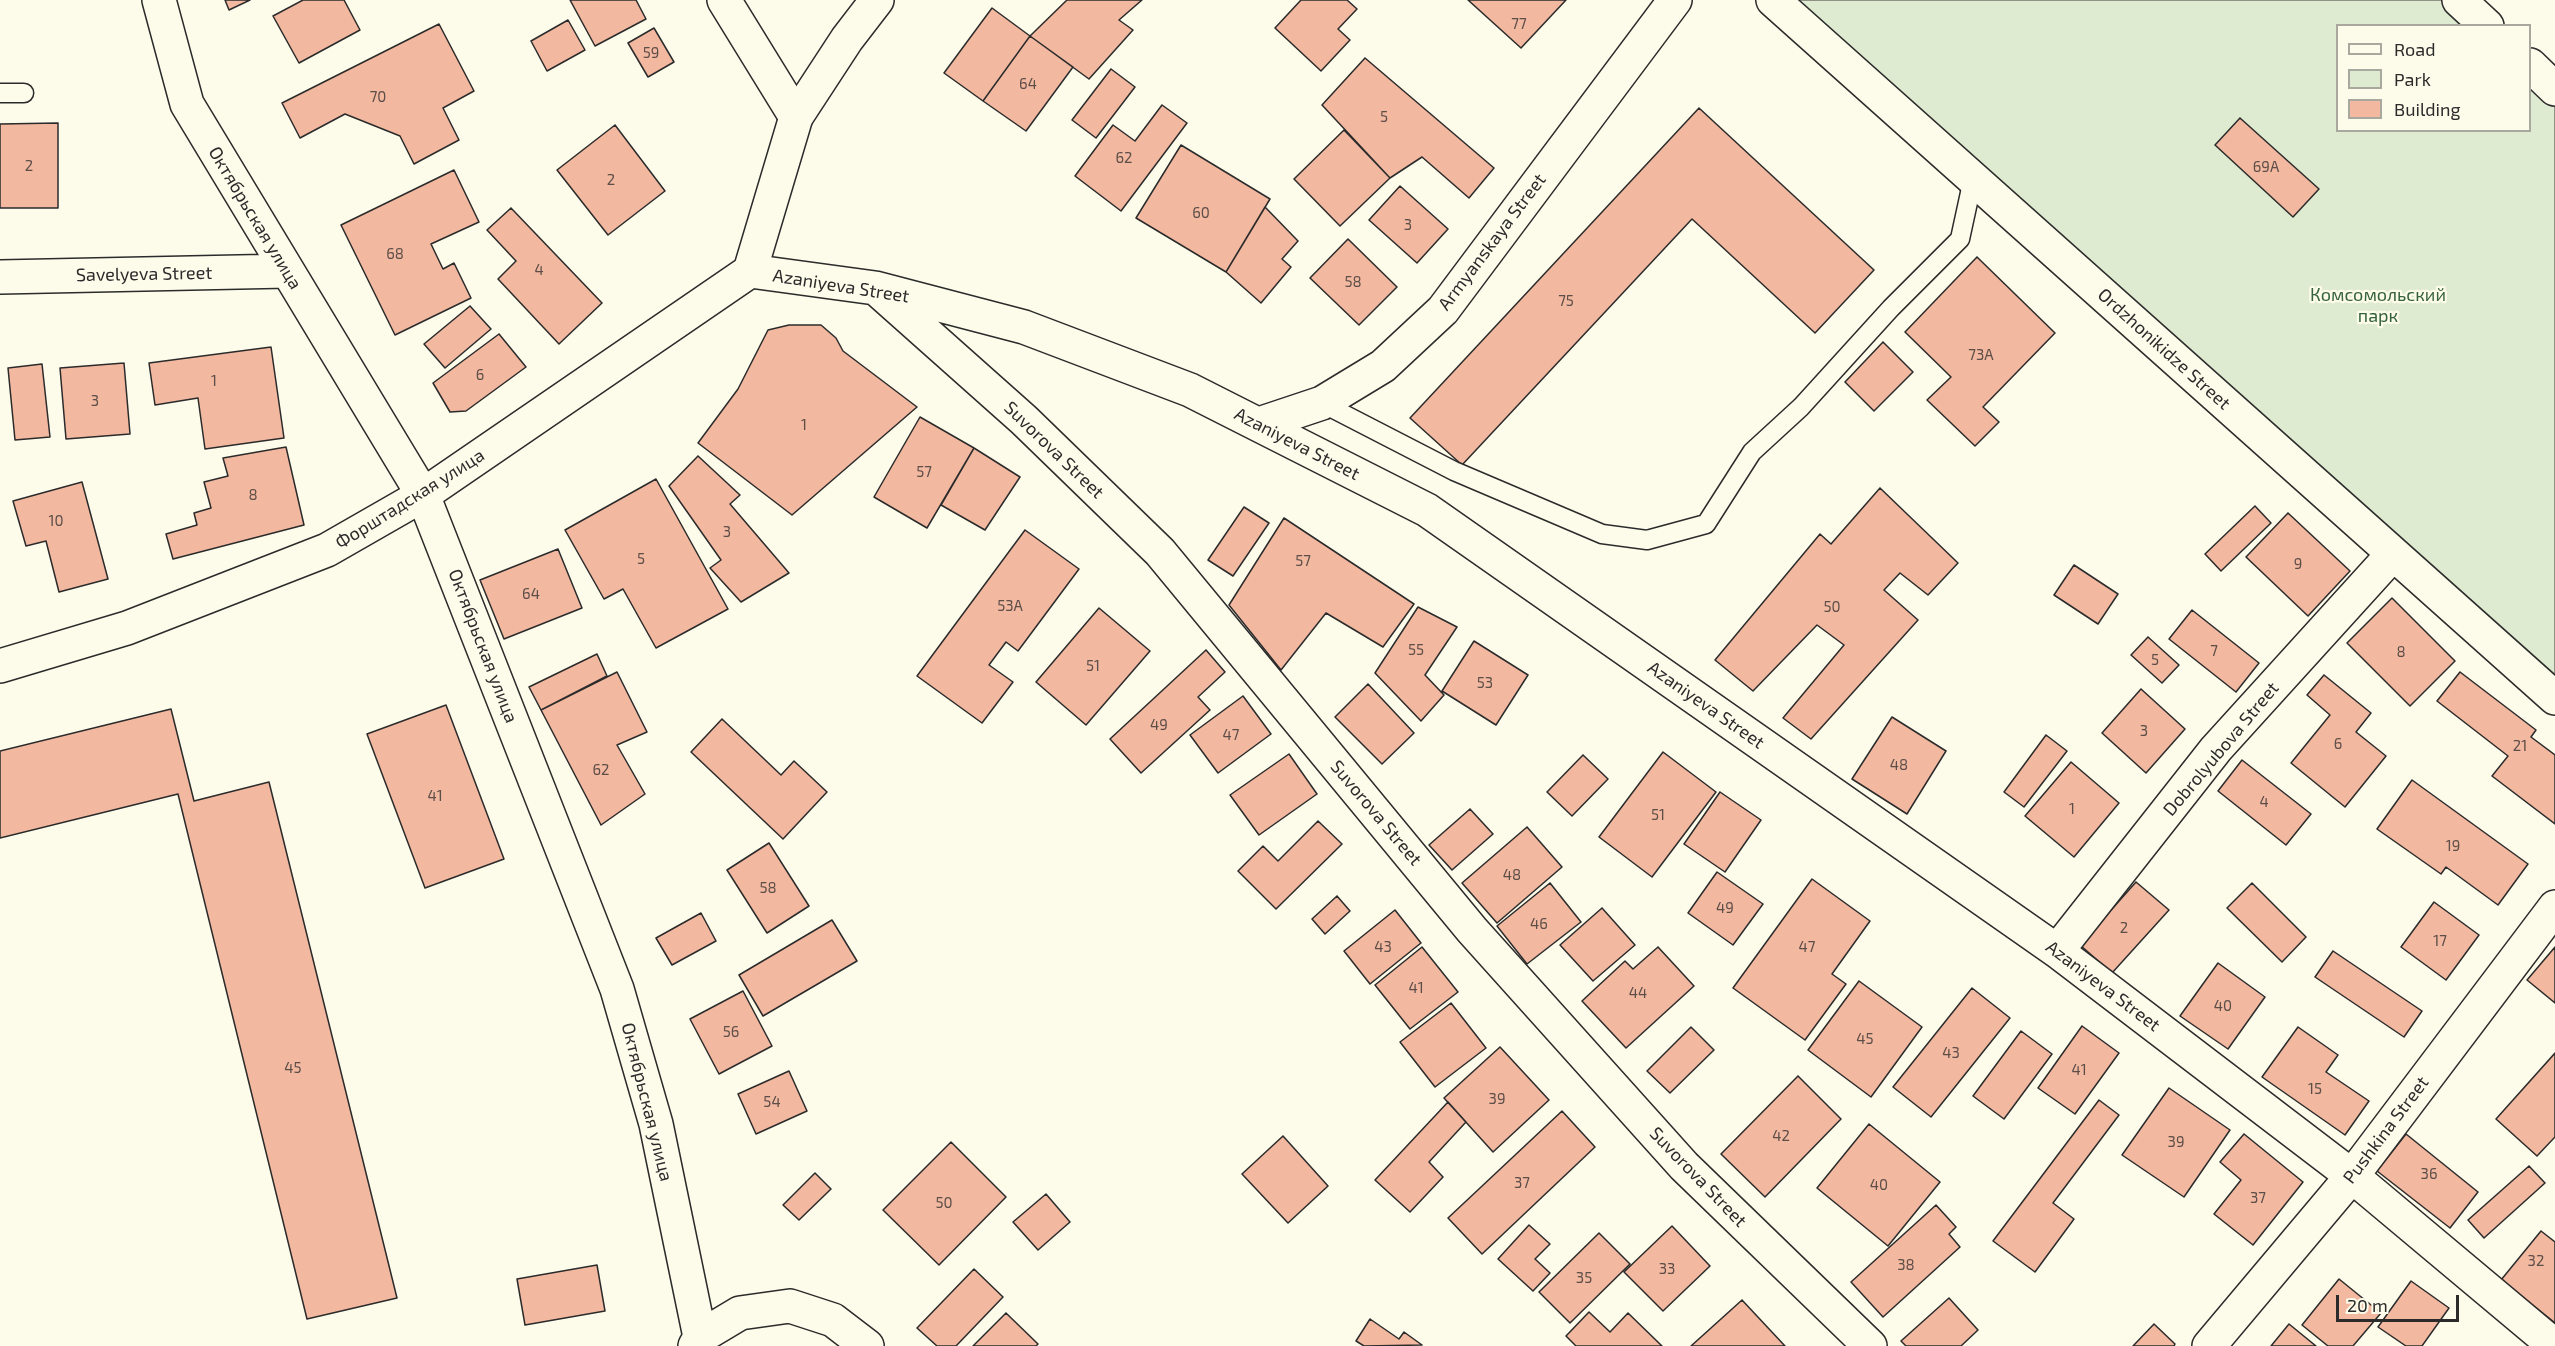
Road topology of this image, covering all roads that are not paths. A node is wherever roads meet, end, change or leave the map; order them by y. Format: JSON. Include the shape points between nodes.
{"nodes":[{"id":1,"x":159,"y":0,"type":"edge"},
{"id":2,"x":724,"y":0,"type":"edge"},
{"id":3,"x":877,"y":0,"type":"edge"},
{"id":4,"x":1675,"y":0,"type":"edge"},
{"id":5,"x":1773,"y":0,"type":"edge"},
{"id":6,"x":2459,"y":0,"type":"edge"},
{"id":7,"x":2485,"y":24,"type":"edge"},
{"id":8,"x":2531,"y":68,"type":"edge"},
{"id":9,"x":2555,"y":89,"type":"edge"},
{"id":10,"x":0,"y":93,"type":"edge"},
{"id":11,"x":24,"y":93,"type":"dead end"},
{"id":12,"x":796,"y":117,"type":"junction"},
{"id":13,"x":1973,"y":178,"type":"junction"},
{"id":14,"x":287,"y":271,"type":"junction"},
{"id":15,"x":750,"y":271,"type":"junction"},
{"id":16,"x":0,"y":277,"type":"edge"},
{"id":17,"x":875,"y":288,"type":"junction"},
{"id":18,"x":1322,"y":403,"type":"junction"},
{"id":19,"x":1259,"y":424,"type":"junction"},
{"id":20,"x":423,"y":495,"type":"junction"},
{"id":21,"x":2393,"y":554,"type":"junction"},
{"id":22,"x":0,"y":666,"type":"edge"},
{"id":23,"x":2555,"y":698,"type":"edge"},
{"id":24,"x":2555,"y":907,"type":"edge"},
{"id":25,"x":2057,"y":951,"type":"junction"},
{"id":26,"x":2352,"y":1176,"type":"junction"},
{"id":27,"x":697,"y":1342,"type":"edge"},
{"id":28,"x":867,"y":1346,"type":"edge"},
{"id":29,"x":1869,"y":1346,"type":"edge"},
{"id":30,"x":2209,"y":1346,"type":"edge"},
{"id":31,"x":2555,"y":1346,"type":"edge"}],
"edges":[{"from":1,"to":14,"type":"street","name":"Октябрьская улица","via":[[187,104]]},
{"from":2,"to":12,"type":"street"},
{"from":3,"to":12,"type":"street"},
{"from":4,"to":18,"type":"street","name":"Armyanskaya Street","via":[[1443,310],[1383,366]]},
{"from":5,"to":13,"type":"street","name":"Ordzhonikidze Street"},
{"from":6,"to":7,"type":"street"},
{"from":8,"to":9,"type":"street"},
{"from":10,"to":11,"type":"lane"},
{"from":12,"to":15,"type":"street"},
{"from":13,"to":18,"type":"lane","via":[[1960,239],[1801,407],[1752,452],[1706,524],[1647,540],[1602,534],[1454,471]]},
{"from":13,"to":21,"type":"street","name":"Ordzhonikidze Street"},
{"from":14,"to":16,"type":"street","name":"Savelyeva Street"},
{"from":14,"to":20,"type":"street","name":"Октябрьская улица"},
{"from":15,"to":17,"type":"street","name":"Azaniyeva Street"},
{"from":15,"to":20,"type":"street","name":"Форштадская улица"},
{"from":17,"to":19,"type":"street","name":"Azaniyeva Street","via":[[1024,327],[1190,390]]},
{"from":17,"to":29,"type":"street","name":"Suvorova Street","via":[[1024,420],[1161,552],[1480,938],[1684,1166]]},
{"from":18,"to":19,"type":"street","name":"Armyanskaya Street"},
{"from":19,"to":25,"type":"street","name":"Azaniyeva Street","via":[[1427,510]]},
{"from":20,"to":22,"type":"street","name":"Форштадская улица","via":[[327,550],[127,628]]},
{"from":20,"to":27,"type":"street","name":"Октябрьская улица","via":[[617,989],[656,1124]]},
{"from":21,"to":23,"type":"street","name":"Ordzhonikidze Street"},
{"from":21,"to":25,"type":"street","name":"Dobrolyubova Street","via":[[2216,749]]},
{"from":24,"to":26,"type":"street","name":"Pushkina Street"},
{"from":25,"to":26,"type":"street","name":"Azaniyeva Street"},
{"from":26,"to":30,"type":"street","name":"Pushkina Street"},
{"from":26,"to":31,"type":"street","name":"Azaniyeva Street"},
{"from":27,"to":28,"type":"street","via":[[740,1313],[790,1306],[833,1320]]}]}
